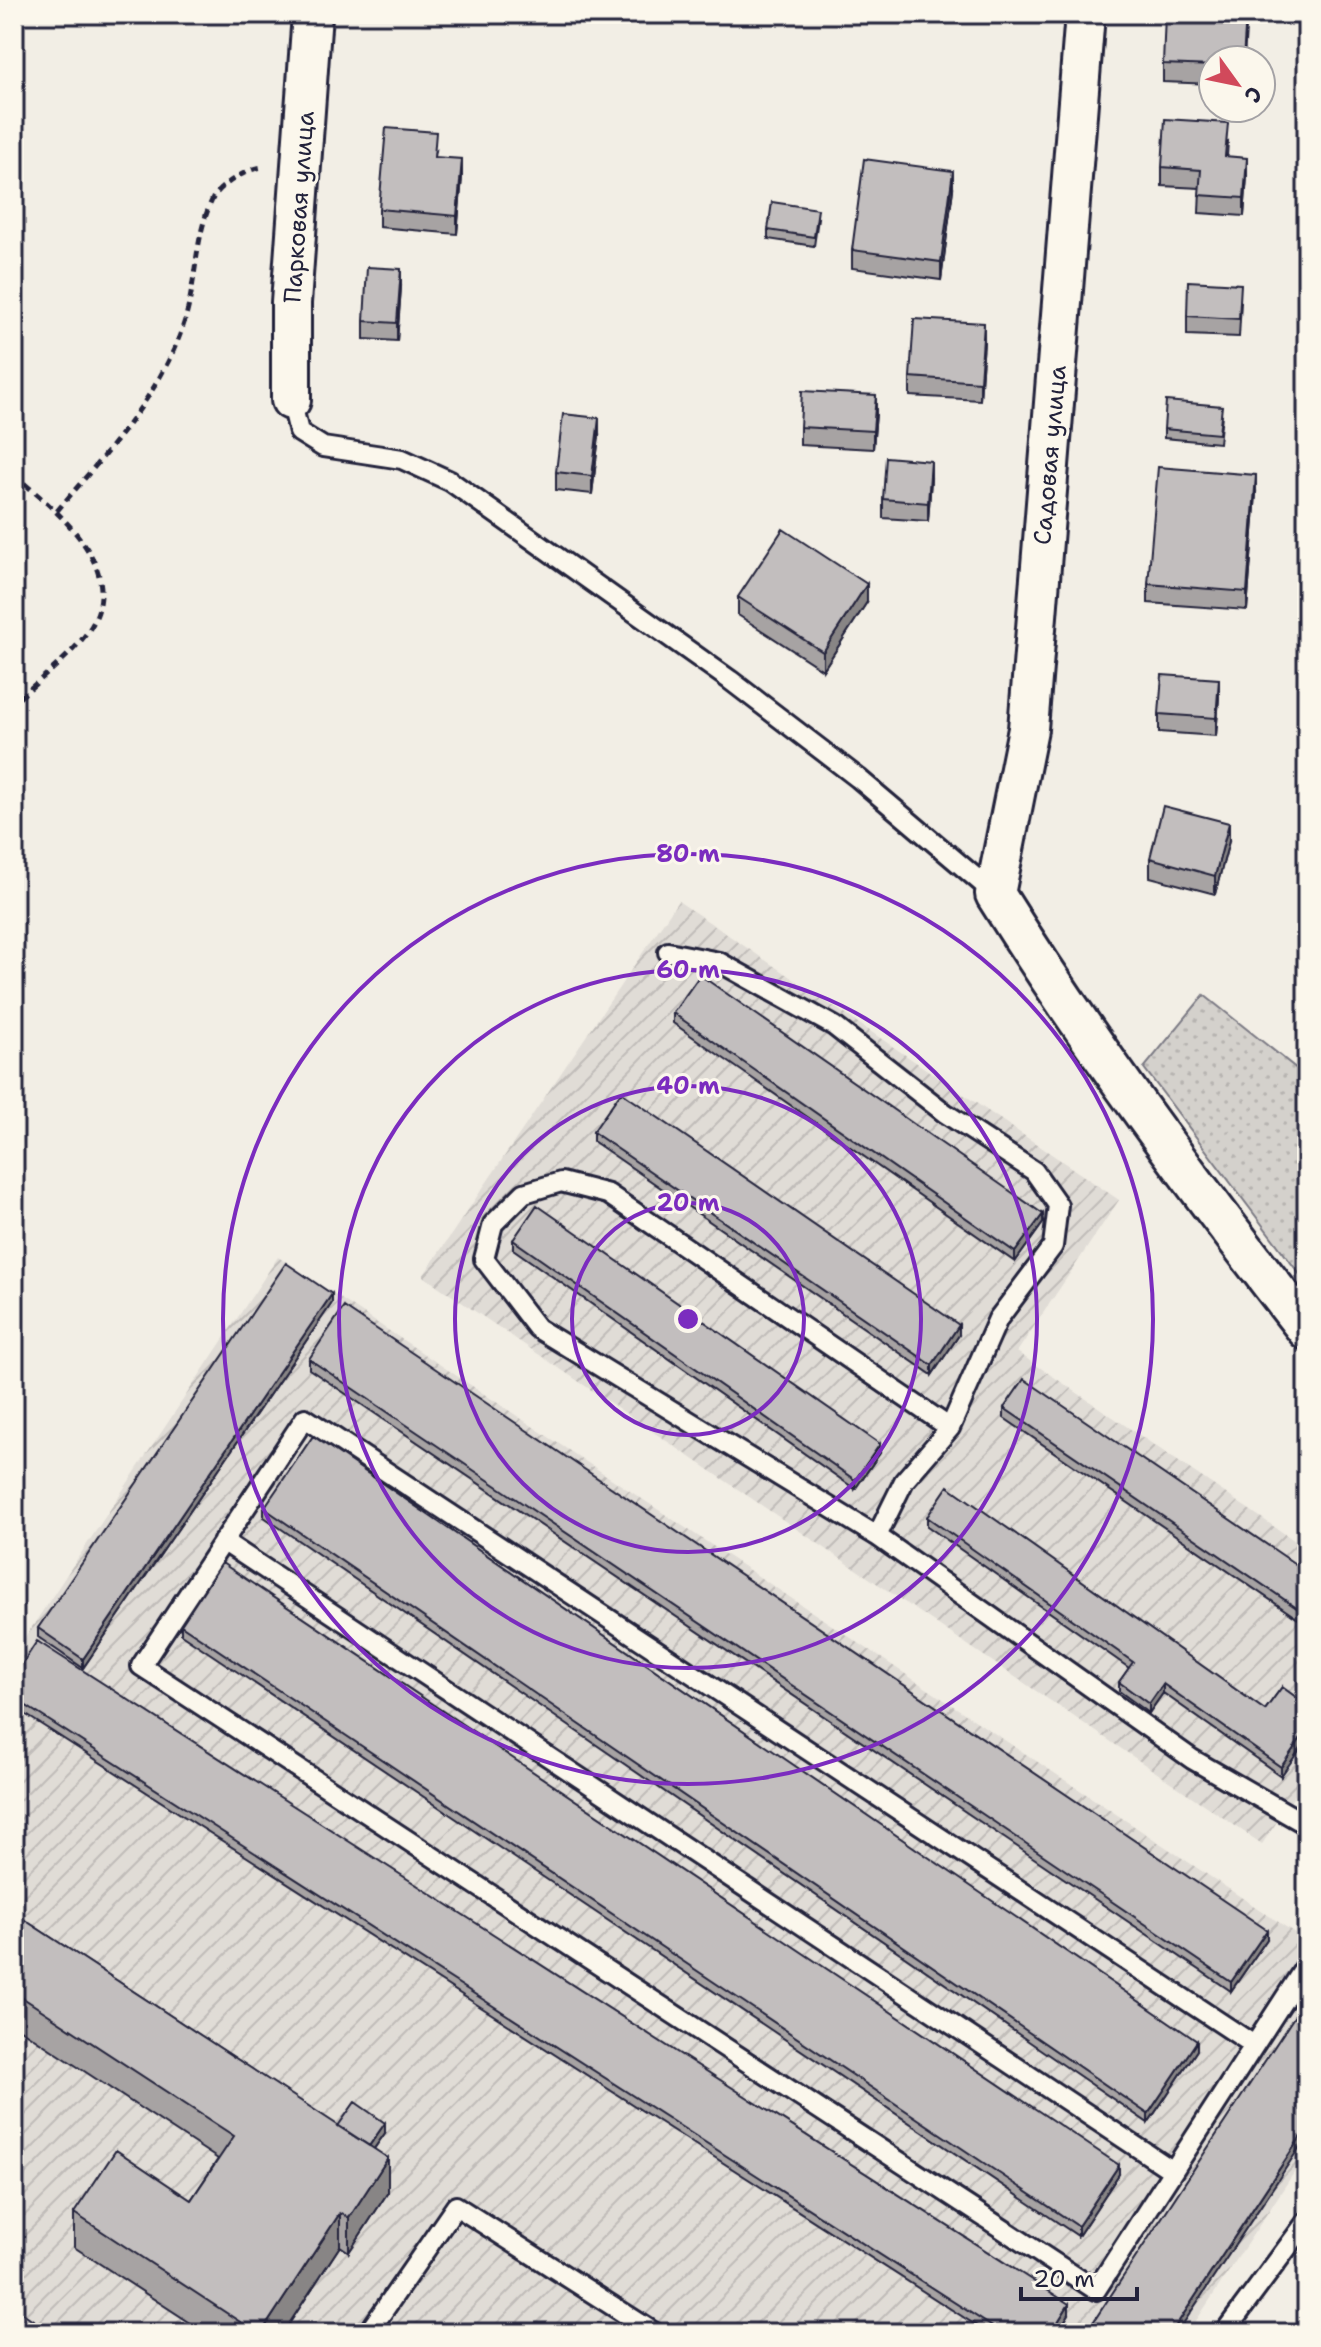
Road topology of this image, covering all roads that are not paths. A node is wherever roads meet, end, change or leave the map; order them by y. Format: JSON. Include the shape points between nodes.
{"nodes":[{"id":1,"x":312,"y":14,"type":"edge"},
{"id":2,"x":1085,"y":14,"type":"edge"},
{"id":3,"x":291,"y":400,"type":"joint"},
{"id":4,"x":995,"y":894,"type":"junction"},
{"id":5,"x":668,"y":952,"type":"dead end"},
{"id":6,"x":1307,"y":1330,"type":"edge"},
{"id":7,"x":950,"y":1428,"type":"junction"},
{"id":8,"x":877,"y":1536,"type":"junction"},
{"id":9,"x":223,"y":1541,"type":"junction"},
{"id":10,"x":1307,"y":1825,"type":"edge"},
{"id":11,"x":1307,"y":1964,"type":"edge"},
{"id":12,"x":1254,"y":2045,"type":"junction"},
{"id":13,"x":1173,"y":2171,"type":"junction"},
{"id":14,"x":1307,"y":2221,"type":"edge"},
{"id":15,"x":368,"y":2333,"type":"edge"},
{"id":16,"x":655,"y":2333,"type":"edge"},
{"id":17,"x":1224,"y":2333,"type":"edge"}],
"edges":[{"from":1,"to":3,"type":"street","name":"Парковая улица","via":[[291,303]]},
{"from":2,"to":4,"type":"street","name":"Садовая улица","via":[[1028,729]]},
{"from":3,"to":4,"type":"lane","via":[[299,432],[323,447],[402,459],[450,481],[730,680],[858,778]]},
{"from":4,"to":6,"type":"street","via":[[1065,1003]]},
{"from":5,"to":7,"type":"lane","via":[[719,962],[834,1026],[945,1113],[1034,1171],[1058,1205],[1053,1246],[998,1319]]},
{"from":7,"to":8,"type":"lane","via":[[904,1481]]},
{"from":7,"to":8,"type":"lane","via":[[608,1194],[561,1182],[524,1193],[493,1224],[484,1259],[537,1328]]},
{"from":8,"to":10,"type":"lane","via":[[1192,1759]]},
{"from":9,"to":12,"type":"lane","via":[[305,1418]]},
{"from":9,"to":13,"type":"lane"},
{"from":9,"to":13,"type":"lane","via":[[141,1666],[1096,2290]]},
{"from":11,"to":12,"type":"lane"},
{"from":12,"to":13,"type":"lane"},
{"from":14,"to":17,"type":"lane"},
{"from":15,"to":16,"type":"lane","via":[[456,2206]]}]}
